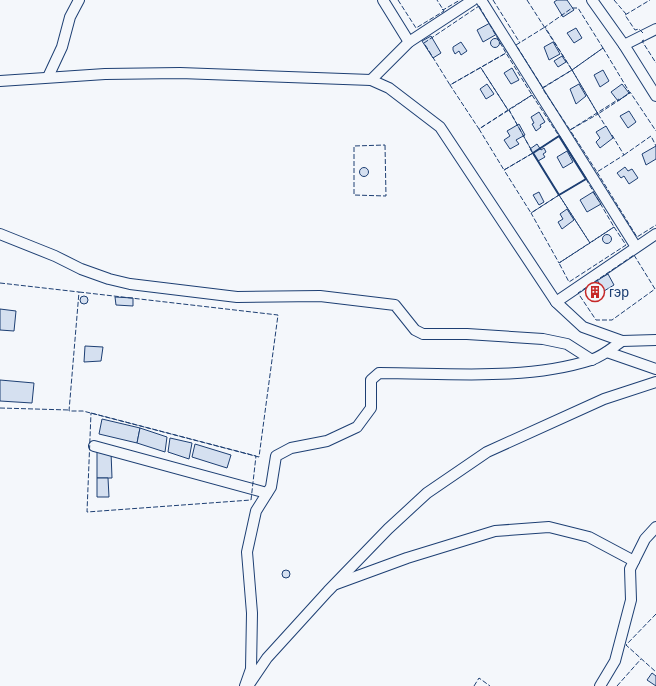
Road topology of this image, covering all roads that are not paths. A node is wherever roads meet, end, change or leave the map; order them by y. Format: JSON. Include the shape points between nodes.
{"nodes":[{"id":1,"x":79,"y":0,"type":"edge"},
{"id":2,"x":383,"y":0,"type":"edge"},
{"id":3,"x":473,"y":0,"type":"edge"},
{"id":4,"x":481,"y":0,"type":"edge"},
{"id":5,"x":592,"y":0,"type":"edge"},
{"id":6,"x":656,"y":29,"type":"edge"},
{"id":7,"x":409,"y":42,"type":"junction"},
{"id":8,"x":624,"y":45,"type":"junction"},
{"id":9,"x":48,"y":77,"type":"junction"},
{"id":10,"x":371,"y":80,"type":"junction"},
{"id":11,"x":0,"y":81,"type":"edge"},
{"id":12,"x":656,"y":96,"type":"edge"},
{"id":13,"x":0,"y":234,"type":"edge"},
{"id":14,"x":656,"y":234,"type":"edge"},
{"id":15,"x":636,"y":247,"type":"junction"},
{"id":16,"x":556,"y":302,"type":"junction"},
{"id":17,"x":656,"y":340,"type":"edge"},
{"id":18,"x":622,"y":341,"type":"junction"},
{"id":19,"x":607,"y":352,"type":"junction"},
{"id":20,"x":592,"y":360,"type":"junction"},
{"id":21,"x":656,"y":369,"type":"edge"},
{"id":22,"x":656,"y":382,"type":"edge"},
{"id":23,"x":94,"y":446,"type":"dead end"},
{"id":24,"x":267,"y":493,"type":"junction"},
{"id":25,"x":656,"y":527,"type":"edge"},
{"id":26,"x":634,"y":561,"type":"junction"},
{"id":27,"x":334,"y":585,"type":"junction"},
{"id":28,"x":246,"y":686,"type":"edge"},
{"id":29,"x":600,"y":686,"type":"edge"}],
"edges":[{"from":1,"to":9,"type":"street","via":[[70,17],[62,48]]},
{"from":2,"to":7,"type":"street"},
{"from":3,"to":7,"type":"street"},
{"from":4,"to":15,"type":"street"},
{"from":5,"to":8,"type":"street"},
{"from":6,"to":8,"type":"street"},
{"from":7,"to":10,"type":"street"},
{"from":8,"to":12,"type":"street"},
{"from":9,"to":10,"type":"street","via":[[180,73]]},
{"from":9,"to":11,"type":"street"},
{"from":10,"to":16,"type":"street","via":[[389,88],[440,127]]},
{"from":13,"to":20,"type":"street","via":[[81,269],[130,284],[237,297],[320,296],[395,305],[415,330],[423,334],[543,339],[567,344]]},
{"from":14,"to":15,"type":"street"},
{"from":15,"to":16,"type":"street"},
{"from":16,"to":18,"type":"street","via":[[583,327]]},
{"from":17,"to":18,"type":"street"},
{"from":18,"to":19,"type":"street"},
{"from":19,"to":20,"type":"street"},
{"from":19,"to":21,"type":"street"},
{"from":20,"to":24,"type":"street","via":[[539,372],[379,373],[371,380],[371,408],[357,427],[327,441],[291,448],[276,456],[271,487]]},
{"from":22,"to":27,"type":"street","via":[[604,398],[487,452],[427,493]]},
{"from":23,"to":24,"type":"street"},
{"from":24,"to":28,"type":"street","via":[[256,511],[247,552],[252,613],[251,669]]},
{"from":25,"to":26,"type":"street"},
{"from":26,"to":27,"type":"street","via":[[589,537],[549,527],[495,531],[407,558]]},
{"from":26,"to":29,"type":"street","via":[[630,569],[631,600],[615,661]]},
{"from":27,"to":28,"type":"street","via":[[267,658]]}]}
